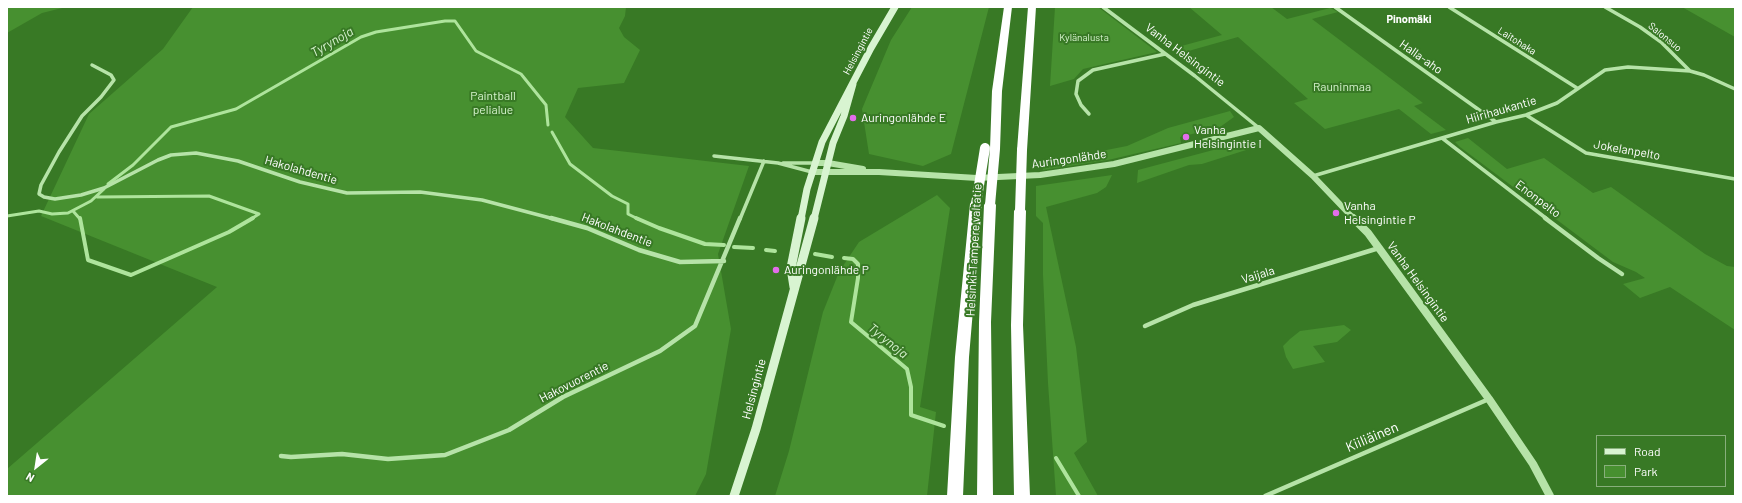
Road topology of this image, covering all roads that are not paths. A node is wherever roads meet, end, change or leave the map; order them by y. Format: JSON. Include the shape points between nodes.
{"nodes":[{"id":1,"x":895,"y":7,"type":"edge"},
{"id":2,"x":1008,"y":7,"type":"edge"},
{"id":3,"x":1032,"y":7,"type":"edge"},
{"id":4,"x":1103,"y":7,"type":"edge"},
{"id":5,"x":1335,"y":7,"type":"edge"},
{"id":6,"x":1449,"y":7,"type":"edge"},
{"id":7,"x":1605,"y":7,"type":"edge"},
{"id":8,"x":1165,"y":54,"type":"junction"},
{"id":9,"x":92,"y":65,"type":"dead end"},
{"id":10,"x":1690,"y":71,"type":"junction"},
{"id":11,"x":853,"y":84,"type":"junction"},
{"id":12,"x":1577,"y":88,"type":"junction"},
{"id":13,"x":1735,"y":89,"type":"edge"},
{"id":14,"x":1089,"y":114,"type":"dead end"},
{"id":15,"x":1526,"y":115,"type":"junction"},
{"id":16,"x":1496,"y":122,"type":"junction"},
{"id":17,"x":1259,"y":128,"type":"junction"},
{"id":18,"x":1442,"y":138,"type":"junction"},
{"id":19,"x":990,"y":149,"type":"junction"},
{"id":20,"x":714,"y":156,"type":"dead end"},
{"id":21,"x":764,"y":161,"type":"junction"},
{"id":22,"x":778,"y":163,"type":"junction"},
{"id":23,"x":815,"y":163,"type":"junction"},
{"id":24,"x":828,"y":163,"type":"junction"},
{"id":25,"x":812,"y":172,"type":"junction"},
{"id":26,"x":879,"y":172,"type":"junction"},
{"id":27,"x":826,"y":173,"type":"junction"},
{"id":28,"x":1313,"y":176,"type":"junction"},
{"id":29,"x":1735,"y":179,"type":"edge"},
{"id":30,"x":1379,"y":248,"type":"junction"},
{"id":31,"x":724,"y":261,"type":"junction"},
{"id":32,"x":1622,"y":274,"type":"dead end"},
{"id":33,"x":794,"y":288,"type":"junction"},
{"id":34,"x":1145,"y":326,"type":"dead end"},
{"id":35,"x":1489,"y":399,"type":"junction"},
{"id":36,"x":281,"y":456,"type":"dead end"},
{"id":37,"x":1023,"y":492,"type":"edge"},
{"id":38,"x":734,"y":496,"type":"edge"},
{"id":39,"x":955,"y":496,"type":"edge"},
{"id":40,"x":985,"y":496,"type":"edge"},
{"id":41,"x":1265,"y":496,"type":"edge"},
{"id":42,"x":1550,"y":496,"type":"edge"}],
"edges":[{"from":1,"to":11,"type":"main road","name":"Helsingintie"},
{"from":2,"to":19,"type":"highway","name":"Helsinki-Tampere valtatie"},
{"from":3,"to":37,"type":"highway","bridge":true,"via":[[1022,150],[1017,325]]},
{"from":4,"to":8,"type":"street","name":"Vanha Helsingintie"},
{"from":5,"to":16,"type":"street","name":"Halla-aho"},
{"from":6,"to":12,"type":"street","name":"Laitohaka"},
{"from":7,"to":10,"type":"street","name":"Salonsuo","via":[[1661,42]]},
{"from":8,"to":14,"type":"street","via":[[1093,70],[1078,81],[1076,94]]},
{"from":8,"to":17,"type":"street","name":"Vanha Helsingintie","via":[[1228,101]]},
{"from":9,"to":31,"type":"street","name":"Hakolahdentie","via":[[111,74],[114,80],[82,116],[59,152],[41,185],[39,194],[44,197],[55,199],[81,195],[124,179],[158,160],[176,154],[196,153],[220,156],[300,182],[347,193],[420,192],[482,200],[528,210],[586,228],[639,250],[680,262]]},
{"from":10,"to":12,"type":"street","name":"Hiirihaukantie","via":[[1628,66],[1605,70]]},
{"from":10,"to":13,"type":"street"},
{"from":11,"to":23,"type":"main road","name":"Helsingintie","via":[[843,98]]},
{"from":11,"to":24,"type":"main road","name":"Helsingintie"},
{"from":12,"to":15,"type":"street","name":"Hiirihaukantie","via":[[1557,103]]},
{"from":15,"to":16,"type":"street","name":"Hiirihaukantie"},
{"from":15,"to":29,"type":"street","name":"Jokelanpelto","via":[[1586,153]]},
{"from":16,"to":18,"type":"street","name":"Hiirihaukantie"},
{"from":17,"to":26,"type":"street","name":"Auringonlähde","via":[[1128,161],[1048,174],[977,178]]},
{"from":17,"to":28,"type":"street","name":"Vanha Helsingintie"},
{"from":18,"to":28,"type":"street","name":"Hiirihaukantie"},
{"from":18,"to":32,"type":"street","name":"Enonpelto"},
{"from":19,"to":39,"type":"highway","bridge":true,"via":[[976,204],[962,357]]},
{"from":19,"to":40,"type":"highway","name":"Helsinki-Tampere valtatie","bridge":true},
{"from":20,"to":21,"type":"street"},
{"from":21,"to":22,"type":"street"},
{"from":21,"to":31,"type":"street","name":"Hakovuorentie"},
{"from":22,"to":23,"type":"street"},
{"from":22,"to":25,"type":"street"},
{"from":23,"to":24,"type":"street","name":"Auringonlähde"},
{"from":23,"to":25,"type":"main road","name":"Helsingintie"},
{"from":24,"to":26,"type":"street","name":"Auringonlähde"},
{"from":24,"to":27,"type":"main road","name":"Helsingintie"},
{"from":25,"to":27,"type":"street","name":"Auringonlähde"},
{"from":25,"to":33,"type":"main road","name":"Helsingintie","via":[[791,268]]},
{"from":26,"to":27,"type":"street","name":"Auringonlähde"},
{"from":27,"to":33,"type":"main road","name":"Helsingintie"},
{"from":28,"to":30,"type":"street","name":"Vanha Helsingintie","via":[[1368,233]]},
{"from":30,"to":34,"type":"street","name":"Vaijala","via":[[1193,305]]},
{"from":30,"to":35,"type":"street","name":"Vanha Helsingintie"},
{"from":31,"to":36,"type":"street","name":"Hakovuorentie","via":[[695,326],[660,351],[563,396],[509,430],[445,455],[388,459],[342,454]]},
{"from":33,"to":38,"type":"main road","name":"Helsingintie","via":[[756,429]]},
{"from":35,"to":41,"type":"street","name":"Kiiliäinen"},
{"from":35,"to":42,"type":"street","name":"Vanha Helsingintie","via":[[1533,464]]}]}
